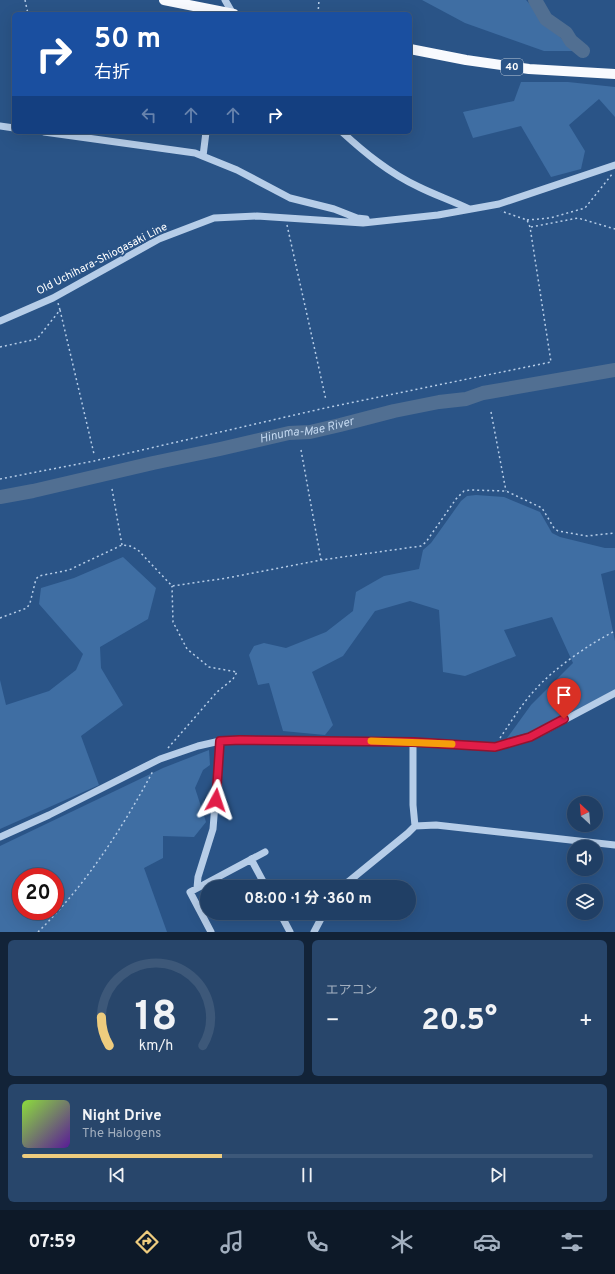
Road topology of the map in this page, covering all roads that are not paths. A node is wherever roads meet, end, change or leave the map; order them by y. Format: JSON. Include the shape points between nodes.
{"nodes":[{"id":1,"x":164,"y":0,"type":"edge"},
{"id":2,"x":225,"y":0,"type":"edge"},
{"id":3,"x":223,"y":12,"type":"edge"},
{"id":4,"x":232,"y":12,"type":"edge"},
{"id":5,"x":412,"y":49,"type":"edge"},
{"id":6,"x":615,"y":74,"type":"edge"},
{"id":7,"x":0,"y":126,"type":"edge"},
{"id":8,"x":12,"y":128,"type":"edge"},
{"id":9,"x":58,"y":134,"type":"edge"},
{"id":10,"x":206,"y":134,"type":"edge"},
{"id":11,"x":344,"y":134,"type":"edge"},
{"id":12,"x":203,"y":156,"type":"junction"},
{"id":13,"x":615,"y":165,"type":"edge"},
{"id":14,"x":469,"y":210,"type":"junction"},
{"id":15,"x":378,"y":221,"type":"junction"},
{"id":16,"x":0,"y":321,"type":"edge"},
{"id":17,"x":615,"y":693,"type":"edge"},
{"id":18,"x":220,"y":741,"type":"junction"},
{"id":19,"x":413,"y":742,"type":"junction"},
{"id":20,"x":415,"y":826,"type":"junction"},
{"id":21,"x":0,"y":837,"type":"edge"},
{"id":22,"x":615,"y":845,"type":"edge"},
{"id":23,"x":265,"y":852,"type":"dead end"},
{"id":24,"x":251,"y":859,"type":"junction"},
{"id":25,"x":262,"y":880,"type":"edge"},
{"id":26,"x":350,"y":880,"type":"edge"},
{"id":27,"x":197,"y":888,"type":"junction"},
{"id":28,"x":284,"y":920,"type":"edge"},
{"id":29,"x":320,"y":920,"type":"edge"},
{"id":30,"x":211,"y":932,"type":"edge"},
{"id":31,"x":290,"y":932,"type":"edge"},
{"id":32,"x":314,"y":932,"type":"edge"}],
"edges":[{"from":1,"to":3,"type":"main road"},
{"from":2,"to":4,"type":"street"},
{"from":5,"to":6,"type":"main road","number":"40","via":[[529,69]]},
{"from":7,"to":8,"type":"street"},
{"from":9,"to":12,"type":"street"},
{"from":10,"to":12,"type":"street"},
{"from":11,"to":14,"type":"street","via":[[372,159],[393,173]]},
{"from":12,"to":15,"type":"street","via":[[237,170],[290,198],[334,209],[357,218]]},
{"from":13,"to":14,"type":"street","name":"Old Uchihara-Shiogasaki Line","via":[[499,204]]},
{"from":14,"to":15,"type":"street","name":"Old Uchihara-Shiogasaki Line"},
{"from":15,"to":16,"type":"street","name":"Old Uchihara-Shiogasaki Line","via":[[362,223],[257,216],[214,218],[159,239],[56,296]]},
{"from":17,"to":19,"type":"street","via":[[540,733],[495,747]]},
{"from":18,"to":19,"type":"street"},
{"from":18,"to":21,"type":"street","via":[[160,759]]},
{"from":18,"to":27,"type":"street","via":[[213,829]]},
{"from":19,"to":20,"type":"street"},
{"from":20,"to":22,"type":"street","via":[[436,825]]},
{"from":20,"to":26,"type":"street"},
{"from":23,"to":24,"type":"street"},
{"from":24,"to":25,"type":"street"},
{"from":24,"to":27,"type":"street"},
{"from":27,"to":30,"type":"street","via":[[190,892]]},
{"from":28,"to":31,"type":"street"},
{"from":29,"to":32,"type":"street"}]}
